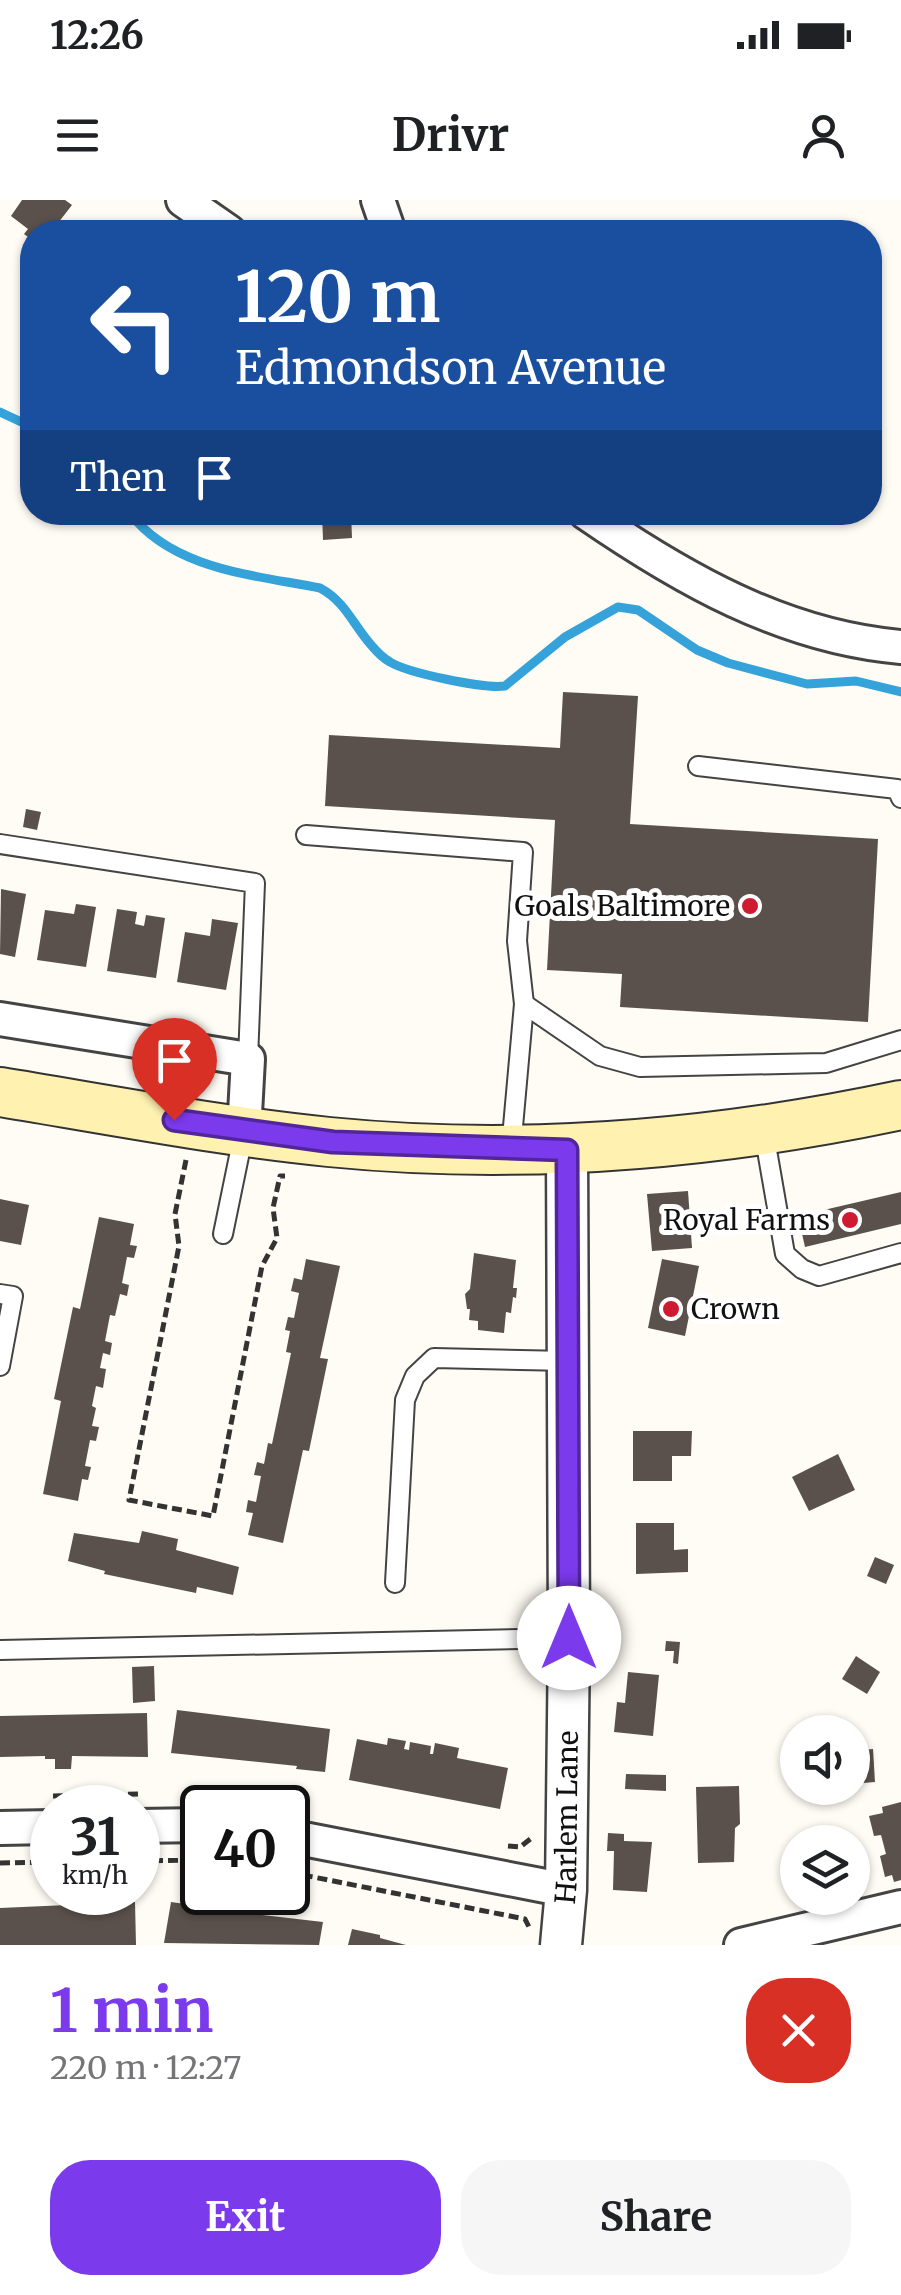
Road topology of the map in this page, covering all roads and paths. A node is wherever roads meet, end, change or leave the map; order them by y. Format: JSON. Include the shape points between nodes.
{"nodes":[{"id":1,"x":183,"y":200,"type":"edge"},
{"id":2,"x":212,"y":220,"type":"edge"},
{"id":3,"x":604,"y":525,"type":"edge"},
{"id":4,"x":901,"y":647,"type":"edge"},
{"id":5,"x":698,"y":766,"type":"dead end"},
{"id":6,"x":901,"y":798,"type":"edge"},
{"id":7,"x":306,"y":834,"type":"dead end"},
{"id":8,"x":0,"y":844,"type":"edge"},
{"id":9,"x":524,"y":1004,"type":"junction"},
{"id":10,"x":0,"y":1019,"type":"edge"},
{"id":11,"x":901,"y":1040,"type":"edge"},
{"id":12,"x":248,"y":1060,"type":"junction"},
{"id":13,"x":0,"y":1092,"type":"edge"},
{"id":14,"x":901,"y":1105,"type":"edge"},
{"id":15,"x":764,"y":1130,"type":"junction"},
{"id":16,"x":244,"y":1132,"type":"junction"},
{"id":17,"x":512,"y":1149,"type":"junction"},
{"id":18,"x":567,"y":1150,"type":"junction"},
{"id":19,"x":186,"y":1160,"type":"dead end"},
{"id":20,"x":280,"y":1176,"type":"dead end"},
{"id":21,"x":224,"y":1234,"type":"dead end"},
{"id":22,"x":901,"y":1253,"type":"edge"},
{"id":23,"x":0,"y":1294,"type":"edge"},
{"id":24,"x":568,"y":1361,"type":"junction"},
{"id":25,"x":0,"y":1366,"type":"edge"},
{"id":26,"x":395,"y":1583,"type":"dead end"},
{"id":27,"x":569,"y":1638,"type":"junction"},
{"id":28,"x":0,"y":1650,"type":"edge"},
{"id":29,"x":30,"y":1819,"type":"edge"},
{"id":30,"x":0,"y":1828,"type":"edge"},
{"id":31,"x":535,"y":1829,"type":"dead end"},
{"id":32,"x":310,"y":1840,"type":"edge"},
{"id":33,"x":505,"y":1845,"type":"dead end"},
{"id":34,"x":30,"y":1862,"type":"edge"},
{"id":35,"x":0,"y":1863,"type":"edge"},
{"id":36,"x":310,"y":1876,"type":"edge"},
{"id":37,"x":566,"y":1890,"type":"junction"},
{"id":38,"x":901,"y":1907,"type":"edge"},
{"id":39,"x":546,"y":1938,"type":"edge"},
{"id":40,"x":741,"y":1945,"type":"edge"}],
"edges":[{"from":1,"to":2,"type":"street"},
{"from":3,"to":4,"type":"street","via":[[717,594],[841,638]]},
{"from":5,"to":6,"type":"lane","via":[[897,789]]},
{"from":7,"to":9,"type":"lane","via":[[523,852],[517,940]]},
{"from":8,"to":12,"type":"lane","via":[[255,884]]},
{"from":9,"to":11,"type":"lane","via":[[600,1056],[640,1067],[826,1064]]},
{"from":9,"to":17,"type":"lane"},
{"from":10,"to":12,"type":"street"},
{"from":12,"to":16,"type":"street"},
{"from":13,"to":16,"type":"main road"},
{"from":14,"to":15,"type":"main road"},
{"from":15,"to":18,"type":"main road"},
{"from":15,"to":22,"type":"lane","via":[[785,1254],[819,1276]]},
{"from":16,"to":17,"type":"main road"},
{"from":16,"to":21,"type":"lane"},
{"from":17,"to":18,"type":"main road"},
{"from":18,"to":24,"type":"street","name":"Harlem Lane"},
{"from":19,"to":20,"type":"path","via":[[175,1214],[180,1246],[128,1500],[213,1516],[262,1266],[277,1238],[273,1208]]},
{"from":23,"to":25,"type":"lane","via":[[14,1296]]},
{"from":24,"to":26,"type":"lane","via":[[434,1358],[415,1376],[406,1400]]},
{"from":24,"to":27,"type":"street","name":"Harlem Lane"},
{"from":27,"to":28,"type":"lane"},
{"from":27,"to":37,"type":"street","name":"Harlem Lane"},
{"from":29,"to":30,"type":"street"},
{"from":31,"to":33,"type":"path","via":[[520,1847]]},
{"from":32,"to":37,"type":"street"},
{"from":34,"to":35,"type":"path"},
{"from":36,"to":39,"type":"path","via":[[525,1919]]},
{"from":37,"to":39,"type":"street","name":"Harlem Lane"},
{"from":38,"to":40,"type":"street"}]}
